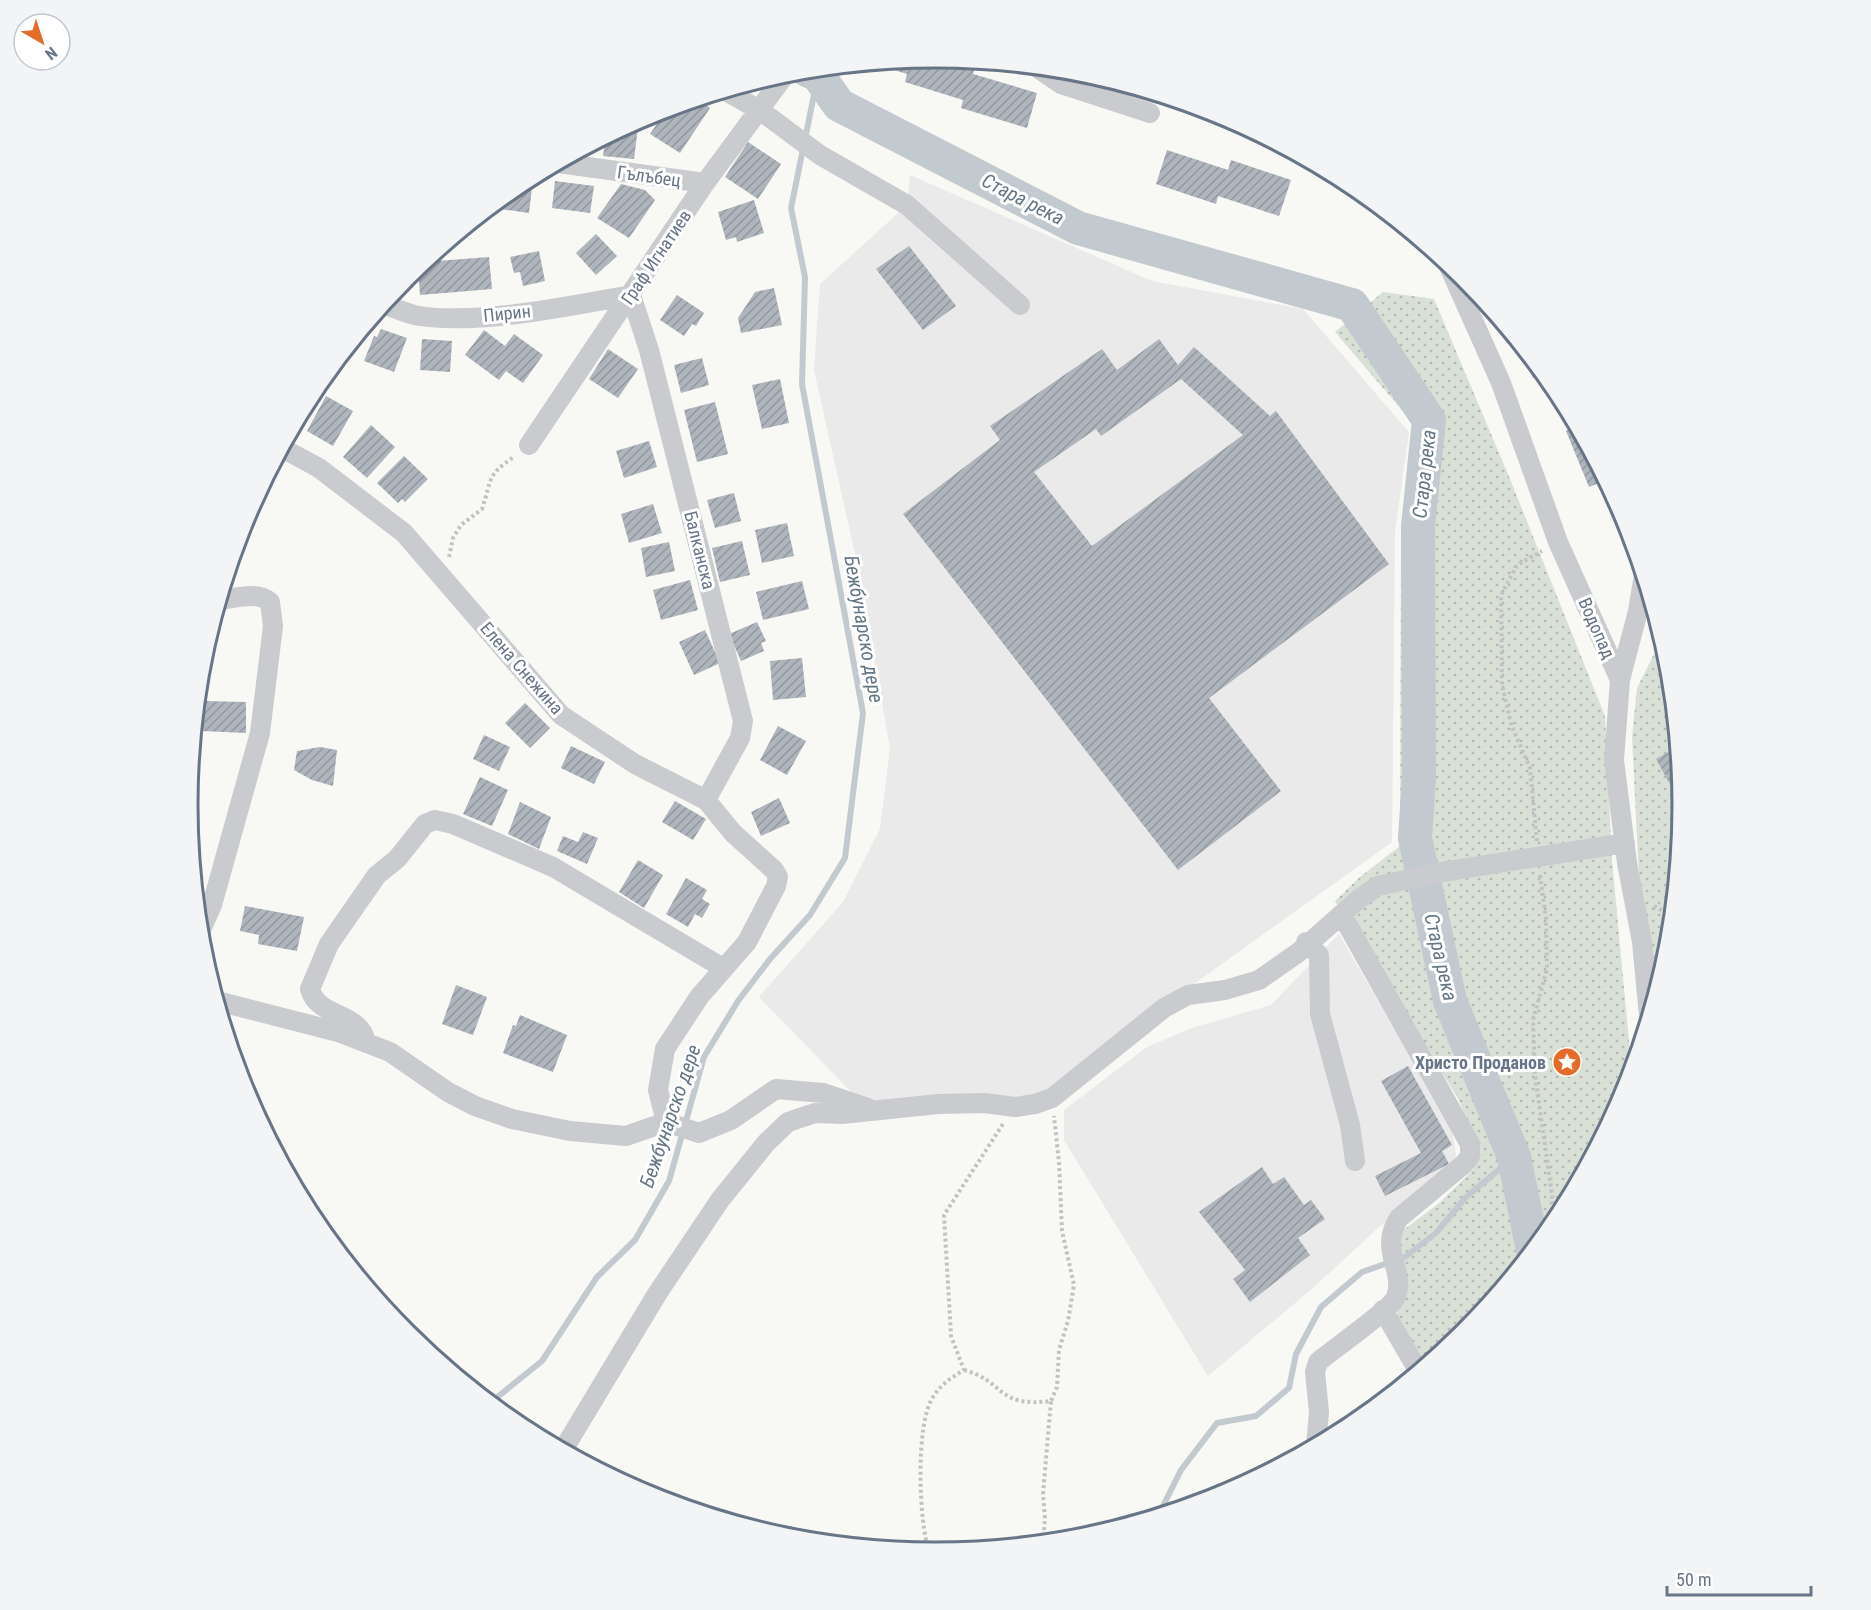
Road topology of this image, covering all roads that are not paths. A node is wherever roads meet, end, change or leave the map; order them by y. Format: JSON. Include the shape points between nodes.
{"nodes":[{"id":1,"x":1051,"y":77,"type":"edge"},
{"id":2,"x":778,"y":85,"type":"edge"},
{"id":3,"x":735,"y":96,"type":"edge"},
{"id":4,"x":761,"y":111,"type":"junction"},
{"id":5,"x":1150,"y":113,"type":"dead end"},
{"id":6,"x":570,"y":165,"type":"edge"},
{"id":7,"x":705,"y":183,"type":"junction"},
{"id":8,"x":1457,"y":284,"type":"edge"},
{"id":9,"x":631,"y":296,"type":"junction"},
{"id":10,"x":1020,"y":305,"type":"dead end"},
{"id":11,"x":392,"y":307,"type":"edge"},
{"id":12,"x":529,"y":445,"type":"road end"},
{"id":13,"x":289,"y":452,"type":"edge"},
{"id":14,"x":1641,"y":592,"type":"edge"},
{"id":15,"x":228,"y":599,"type":"edge"},
{"id":16,"x":1620,"y":680,"type":"junction"},
{"id":17,"x":706,"y":800,"type":"junction"},
{"id":18,"x":1624,"y":843,"type":"junction"},
{"id":19,"x":1342,"y":915,"type":"junction"},
{"id":20,"x":207,"y":917,"type":"edge"},
{"id":21,"x":1306,"y":942,"type":"junction"},
{"id":22,"x":723,"y":968,"type":"junction"},
{"id":23,"x":1647,"y":998,"type":"edge"},
{"id":24,"x":225,"y":1003,"type":"edge"},
{"id":25,"x":366,"y":1043,"type":"junction"},
{"id":26,"x":873,"y":1110,"type":"junction"},
{"id":27,"x":671,"y":1125,"type":"junction"},
{"id":28,"x":1355,"y":1161,"type":"dead end"},
{"id":29,"x":1383,"y":1310,"type":"junction"},
{"id":30,"x":1415,"y":1365,"type":"edge"},
{"id":31,"x":1317,"y":1436,"type":"edge"},
{"id":32,"x":567,"y":1444,"type":"edge"}],
"edges":[{"from":1,"to":5,"type":"street"},
{"from":2,"to":4,"type":"street","name":"Граф Игнатиев"},
{"from":3,"to":4,"type":"street"},
{"from":4,"to":7,"type":"street","name":"Граф Игнатиев"},
{"from":4,"to":10,"type":"street","via":[[820,155],[907,205]]},
{"from":6,"to":7,"type":"street","name":"Гълъбец"},
{"from":7,"to":9,"type":"street","name":"Граф Игнатиев"},
{"from":8,"to":16,"type":"street","name":"Водопад","via":[[1501,383],[1558,542]]},
{"from":9,"to":11,"type":"street","name":"Пирин","via":[[467,317],[418,316]]},
{"from":9,"to":12,"type":"street","name":"Граф Игнатиев"},
{"from":9,"to":17,"type":"street","name":"Балканска","via":[[650,350],[743,721],[740,738]]},
{"from":13,"to":17,"type":"street","name":"Елена Снежина","via":[[319,468],[404,533],[561,715],[635,764]]},
{"from":14,"to":16,"type":"street"},
{"from":15,"to":20,"type":"street","via":[[265,598],[270,602],[273,626],[260,733]]},
{"from":16,"to":18,"type":"street","name":"Водопад","via":[[1614,760]]},
{"from":17,"to":22,"type":"street","name":"Елена Снежина","via":[[733,834],[778,877],[765,912],[747,942]]},
{"from":18,"to":19,"type":"street","via":[[1378,886]]},
{"from":18,"to":23,"type":"street","name":"Водопад","via":[[1642,942]]},
{"from":19,"to":21,"type":"street"},
{"from":19,"to":29,"type":"street","via":[[1470,1144],[1470,1155],[1464,1164],[1391,1229],[1389,1240],[1398,1286],[1394,1302]]},
{"from":21,"to":26,"type":"street","via":[[1299,952],[1259,980],[1188,995],[1164,1008],[1052,1098],[1015,1107],[984,1103]]},
{"from":21,"to":28,"type":"street","via":[[1319,955],[1320,1014],[1350,1125]]},
{"from":22,"to":25,"type":"street","via":[[553,867],[435,820],[425,824],[397,859],[377,875],[328,944],[310,989],[322,1006],[356,1022]]},
{"from":22,"to":27,"type":"street","via":[[665,1049],[658,1090]]},
{"from":24,"to":25,"type":"street"},
{"from":25,"to":27,"type":"street","via":[[390,1052],[448,1092],[512,1119],[570,1131],[626,1136]]},
{"from":26,"to":27,"type":"street","via":[[823,1093],[776,1089],[731,1120],[699,1132]]},
{"from":26,"to":32,"type":"street","via":[[815,1113],[788,1122],[766,1143],[720,1200],[657,1294]]},
{"from":29,"to":30,"type":"street"},
{"from":29,"to":31,"type":"street","via":[[1318,1362]]}]}
